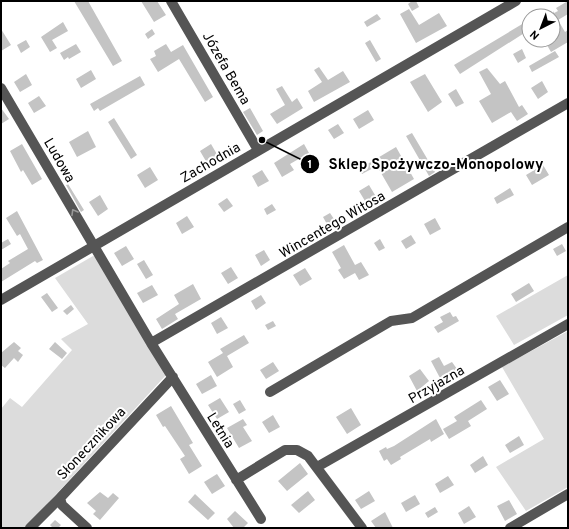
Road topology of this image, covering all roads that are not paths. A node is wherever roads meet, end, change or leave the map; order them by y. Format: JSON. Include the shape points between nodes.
{"nodes":[{"id":1,"x":171,"y":1,"type":"edge"},
{"id":2,"x":516,"y":1,"type":"edge"},
{"id":3,"x":1,"y":88,"type":"edge"},
{"id":4,"x":568,"y":104,"type":"edge"},
{"id":5,"x":258,"y":150,"type":"junction"},
{"id":6,"x":568,"y":227,"type":"edge"},
{"id":7,"x":94,"y":246,"type":"junction"},
{"id":8,"x":1,"y":300,"type":"edge"},
{"id":9,"x":568,"y":324,"type":"edge"},
{"id":10,"x":151,"y":343,"type":"junction"},
{"id":11,"x":173,"y":377,"type":"junction"},
{"id":12,"x":270,"y":392,"type":"dead end"},
{"id":13,"x":317,"y":467,"type":"junction"},
{"id":14,"x":236,"y":480,"type":"junction"},
{"id":15,"x":568,"y":494,"type":"edge"},
{"id":16,"x":60,"y":498,"type":"junction"},
{"id":17,"x":261,"y":520,"type":"dead end"},
{"id":18,"x":30,"y":528,"type":"edge"},
{"id":19,"x":87,"y":528,"type":"edge"},
{"id":20,"x":362,"y":528,"type":"edge"},
{"id":21,"x":510,"y":528,"type":"edge"}],
"edges":[{"from":1,"to":5,"type":"street","name":"Józefa Bema"},
{"from":2,"to":5,"type":"street","name":"Zachodnia"},
{"from":7,"to":3,"type":"street","name":"Ludowa","one_way":true},
{"from":4,"to":10,"type":"street","name":"Wincentego Witosa"},
{"from":5,"to":7,"type":"street","name":"Zachodnia"},
{"from":6,"to":12,"type":"street","via":[[412,318],[390,321]]},
{"from":7,"to":8,"type":"street","name":"Zachodnia"},
{"from":7,"to":10,"type":"street","name":"Letnia"},
{"from":9,"to":13,"type":"street","name":"Przyjazna"},
{"from":10,"to":11,"type":"street","name":"Letnia"},
{"from":11,"to":14,"type":"street","name":"Letnia"},
{"from":11,"to":16,"type":"street","name":"Słonecznikowa"},
{"from":13,"to":14,"type":"street","via":[[303,452],[291,449],[285,450]]},
{"from":13,"to":20,"type":"street"},
{"from":14,"to":17,"type":"street","name":"Letnia"},
{"from":15,"to":21,"type":"street"},
{"from":16,"to":18,"type":"street"},
{"from":16,"to":19,"type":"street","name":"Słonecznikowa","via":[[62,505]]}]}
